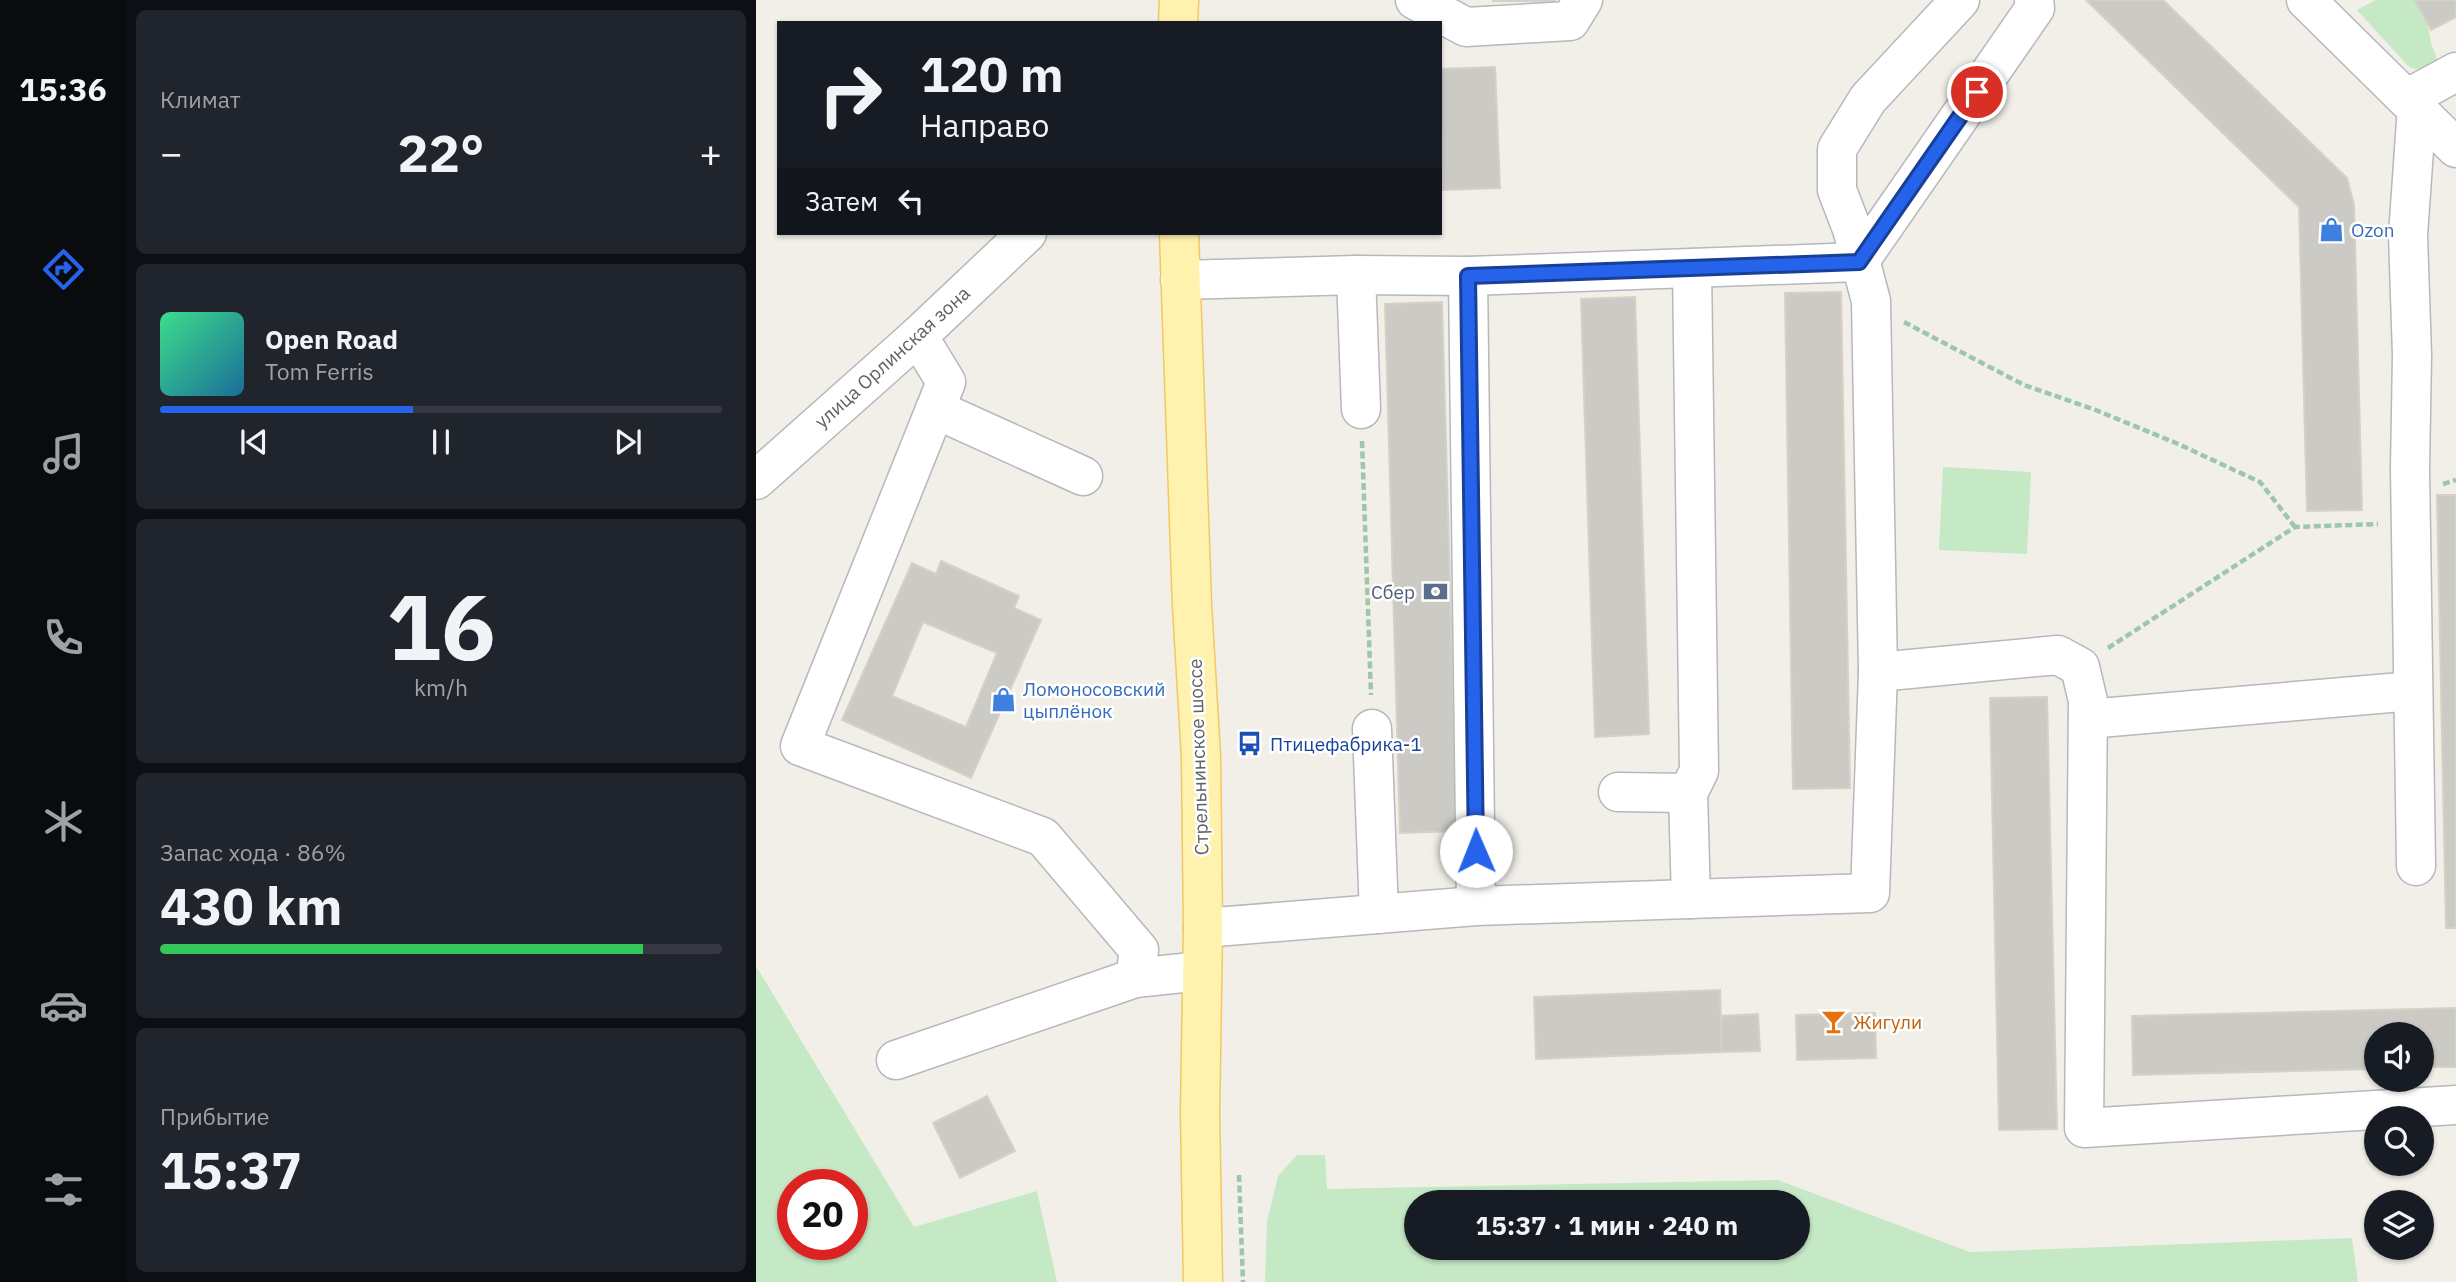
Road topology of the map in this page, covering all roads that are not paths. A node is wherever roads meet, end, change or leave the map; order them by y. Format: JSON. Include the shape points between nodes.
{"nodes":[{"id":1,"x":1180,"y":0,"type":"edge"},
{"id":2,"x":1415,"y":0,"type":"edge"},
{"id":3,"x":1583,"y":0,"type":"edge"},
{"id":4,"x":1960,"y":0,"type":"edge"},
{"id":5,"x":2034,"y":0,"type":"edge"},
{"id":6,"x":2317,"y":3,"type":"edge"},
{"id":7,"x":1178,"y":21,"type":"edge"},
{"id":8,"x":2456,"y":72,"type":"edge"},
{"id":9,"x":2412,"y":103,"type":"junction"},
{"id":10,"x":2456,"y":148,"type":"edge"},
{"id":11,"x":1025,"y":235,"type":"edge"},
{"id":12,"x":1179,"y":235,"type":"edge"},
{"id":13,"x":1859,"y":262,"type":"junction"},
{"id":14,"x":1692,"y":268,"type":"junction"},
{"id":15,"x":1356,"y":275,"type":"junction"},
{"id":16,"x":1468,"y":276,"type":"junction"},
{"id":17,"x":1180,"y":280,"type":"junction"},
{"id":18,"x":918,"y":336,"type":"junction"},
{"id":19,"x":935,"y":409,"type":"junction"},
{"id":20,"x":1361,"y":409,"type":"road end"},
{"id":21,"x":1083,"y":476,"type":"dead end"},
{"id":22,"x":756,"y":480,"type":"edge"},
{"id":23,"x":1878,"y":672,"type":"junction"},
{"id":24,"x":2413,"y":691,"type":"junction"},
{"id":25,"x":2088,"y":719,"type":"junction"},
{"id":26,"x":1372,"y":729,"type":"road end"},
{"id":27,"x":1618,"y":792,"type":"dead end"},
{"id":28,"x":1688,"y":793,"type":"junction"},
{"id":29,"x":2416,"y":866,"type":"dead end"},
{"id":30,"x":1691,"y":899,"type":"junction"},
{"id":31,"x":1476,"y":906,"type":"junction"},
{"id":32,"x":1379,"y":914,"type":"junction"},
{"id":33,"x":1203,"y":928,"type":"junction"},
{"id":34,"x":1201,"y":971,"type":"junction"},
{"id":35,"x":1135,"y":978,"type":"junction"},
{"id":36,"x":896,"y":1060,"type":"dead end"},
{"id":37,"x":2456,"y":1105,"type":"edge"},
{"id":38,"x":1203,"y":1282,"type":"edge"}],
"edges":[{"from":1,"to":7,"type":"main road"},
{"from":2,"to":3,"type":"street","via":[[1466,27],[1570,21]]},
{"from":4,"to":13,"type":"street","via":[[1868,99],[1837,149],[1836,190]]},
{"from":5,"to":13,"type":"street","via":[[2035,8]]},
{"from":6,"to":9,"type":"street"},
{"from":8,"to":9,"type":"street"},
{"from":9,"to":10,"type":"street"},
{"from":9,"to":24,"type":"street","via":[[2408,235]]},
{"from":11,"to":18,"type":"street","name":"улица Орлинская зона"},
{"from":12,"to":17,"type":"main road","name":"Стрельнинское шоссе"},
{"from":13,"to":14,"type":"street"},
{"from":13,"to":23,"type":"street","via":[[1871,300]]},
{"from":14,"to":16,"type":"street"},
{"from":14,"to":28,"type":"street","via":[[1699,771]]},
{"from":15,"to":16,"type":"street"},
{"from":15,"to":17,"type":"street"},
{"from":15,"to":20,"type":"street"},
{"from":16,"to":31,"type":"street"},
{"from":17,"to":33,"type":"main road","name":"Стрельнинское шоссе","via":[[1201,757]]},
{"from":18,"to":19,"type":"street","via":[[946,382]]},
{"from":18,"to":22,"type":"street","name":"улица Орлинская зона"},
{"from":19,"to":21,"type":"street"},
{"from":19,"to":35,"type":"street","via":[[800,746],[1044,838],[1139,950]]},
{"from":23,"to":25,"type":"street","via":[[2058,655],[2080,667]]},
{"from":23,"to":30,"type":"street","via":[[1870,893]]},
{"from":24,"to":25,"type":"street"},
{"from":24,"to":29,"type":"street"},
{"from":25,"to":37,"type":"street","via":[[2084,1128]]},
{"from":26,"to":32,"type":"street"},
{"from":27,"to":28,"type":"street"},
{"from":28,"to":30,"type":"street"},
{"from":30,"to":31,"type":"street"},
{"from":31,"to":32,"type":"street"},
{"from":32,"to":33,"type":"street"},
{"from":33,"to":34,"type":"main road","name":"Стрельнинское шоссе"},
{"from":34,"to":35,"type":"street"},
{"from":34,"to":38,"type":"main road","name":"Стрельнинское шоссе"},
{"from":35,"to":36,"type":"street"}]}
